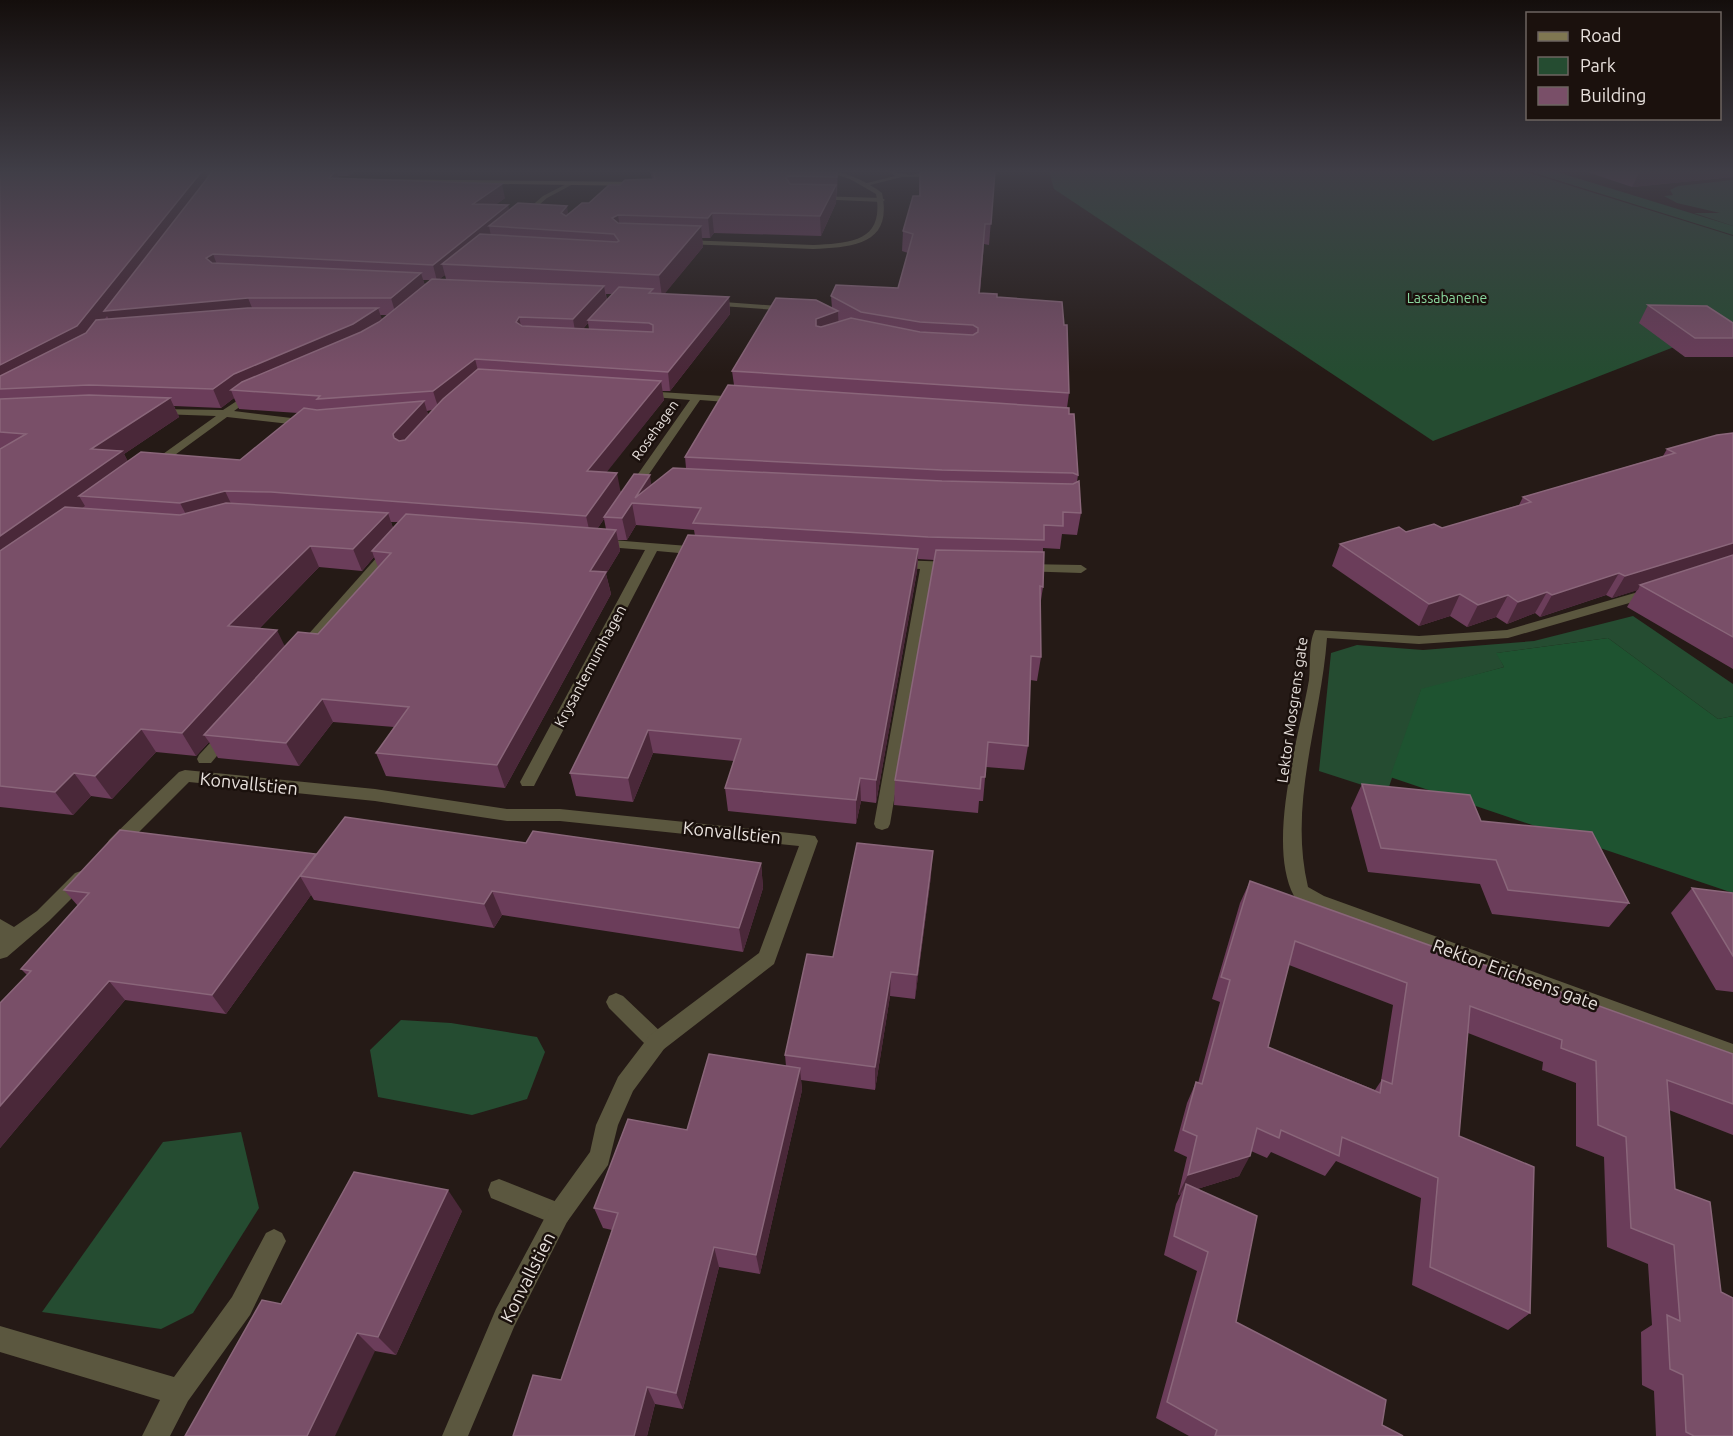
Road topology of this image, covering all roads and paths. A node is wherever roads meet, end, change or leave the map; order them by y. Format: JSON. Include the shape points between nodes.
{"nodes":[{"id":1,"x":869,"y":238,"type":"edge"},
{"id":2,"x":680,"y":242,"type":"edge"},
{"id":3,"x":700,"y":303,"type":"edge"},
{"id":4,"x":803,"y":312,"type":"edge"},
{"id":5,"x":262,"y":389,"type":"edge"},
{"id":6,"x":629,"y":393,"type":"edge"},
{"id":7,"x":697,"y":397,"type":"junction"},
{"id":8,"x":744,"y":400,"type":"edge"},
{"id":9,"x":144,"y":411,"type":"edge"},
{"id":10,"x":223,"y":413,"type":"junction"},
{"id":11,"x":324,"y":424,"type":"edge"},
{"id":12,"x":141,"y":474,"type":"edge"},
{"id":13,"x":626,"y":499,"type":"edge"},
{"id":14,"x":400,"y":539,"type":"edge"},
{"id":15,"x":594,"y":540,"type":"edge"},
{"id":16,"x":652,"y":549,"type":"junction"},
{"id":17,"x":720,"y":553,"type":"edge"},
{"id":18,"x":881,"y":563,"type":"edge"},
{"id":19,"x":927,"y":566,"type":"junction"},
{"id":20,"x":962,"y":566,"type":"edge"},
{"id":21,"x":1010,"y":567,"type":"edge"},
{"id":22,"x":1081,"y":569,"type":"dead end"},
{"id":23,"x":1668,"y":586,"type":"edge"},
{"id":24,"x":291,"y":662,"type":"edge"},
{"id":25,"x":236,"y":724,"type":"edge"},
{"id":26,"x":205,"y":759,"type":"dead end"},
{"id":27,"x":528,"y":782,"type":"dead end"},
{"id":28,"x":882,"y":824,"type":"dead end"},
{"id":29,"x":1300,"y":891,"type":"joint"},
{"id":30,"x":5,"y":939,"type":"edge"},
{"id":31,"x":616,"y":1002,"type":"dead end"},
{"id":32,"x":657,"y":1042,"type":"junction"},
{"id":33,"x":1733,"y":1053,"type":"edge"},
{"id":34,"x":499,"y":1190,"type":"dead end"},
{"id":35,"x":559,"y":1214,"type":"junction"},
{"id":36,"x":274,"y":1241,"type":"dead end"},
{"id":37,"x":0,"y":1339,"type":"edge"},
{"id":38,"x":179,"y":1392,"type":"junction"},
{"id":39,"x":155,"y":1436,"type":"edge"},
{"id":40,"x":455,"y":1436,"type":"edge"}],
"edges":[{"from":1,"to":2,"type":"street","via":[[813,247]]},
{"from":3,"to":4,"type":"street"},
{"from":5,"to":10,"type":"street"},
{"from":6,"to":7,"type":"street","name":"Rosehagen"},
{"from":7,"to":8,"type":"street","name":"Rosehagen"},
{"from":7,"to":13,"type":"street","name":"Rosehagen","via":[[644,481]]},
{"from":9,"to":10,"type":"street"},
{"from":10,"to":11,"type":"street"},
{"from":10,"to":12,"type":"street"},
{"from":14,"to":24,"type":"street"},
{"from":15,"to":16,"type":"street"},
{"from":16,"to":17,"type":"street"},
{"from":16,"to":27,"type":"street","name":"Krysantemumhagen"},
{"from":18,"to":19,"type":"street"},
{"from":19,"to":20,"type":"street"},
{"from":19,"to":28,"type":"street"},
{"from":21,"to":22,"type":"street"},
{"from":23,"to":29,"type":"street","name":"Lektor Mosgrens gate","via":[[1508,634],[1419,640],[1320,633],[1292,837],[1293,868]]},
{"from":25,"to":26,"type":"street"},
{"from":29,"to":33,"type":"street","name":"Rektor Erichsens gate","via":[[1318,901]]},
{"from":30,"to":32,"type":"street","name":"Konvallstien","via":[[43,916],[185,776],[375,795],[507,815],[561,815],[809,841],[767,958]]},
{"from":31,"to":32,"type":"street"},
{"from":32,"to":35,"type":"street","name":"Konvallstien","via":[[626,1084],[607,1125],[600,1157]]},
{"from":34,"to":35,"type":"street"},
{"from":35,"to":40,"type":"street","name":"Konvallstien","via":[[505,1318]]},
{"from":36,"to":38,"type":"street","via":[[241,1306]]},
{"from":37,"to":38,"type":"street"},
{"from":38,"to":39,"type":"street"}]}
